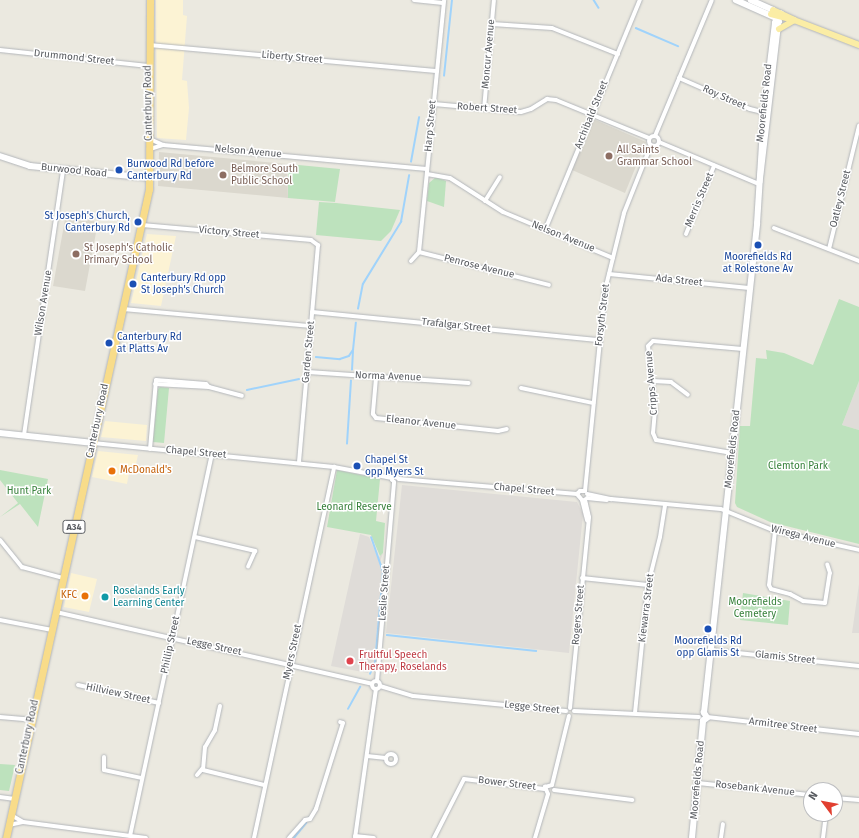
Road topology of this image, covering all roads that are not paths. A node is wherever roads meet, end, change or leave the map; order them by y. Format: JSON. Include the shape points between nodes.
{"nodes":[{"id":1,"x":150,"y":0,"type":"edge"},
{"id":2,"x":414,"y":0,"type":"edge"},
{"id":3,"x":494,"y":0,"type":"edge"},
{"id":4,"x":640,"y":0,"type":"edge"},
{"id":5,"x":712,"y":0,"type":"edge"},
{"id":6,"x":736,"y":0,"type":"edge"},
{"id":7,"x":750,"y":0,"type":"edge"},
{"id":8,"x":443,"y":1,"type":"edge"},
{"id":9,"x":772,"y":12,"type":"junction"},
{"id":10,"x":778,"y":17,"type":"junction"},
{"id":11,"x":795,"y":20,"type":"junction"},
{"id":12,"x":492,"y":24,"type":"junction"},
{"id":13,"x":779,"y":29,"type":"junction"},
{"id":14,"x":149,"y":45,"type":"junction"},
{"id":15,"x":859,"y":45,"type":"edge"},
{"id":16,"x":0,"y":50,"type":"edge"},
{"id":17,"x":618,"y":54,"type":"junction"},
{"id":18,"x":148,"y":66,"type":"junction"},
{"id":19,"x":436,"y":71,"type":"junction"},
{"id":20,"x":679,"y":78,"type":"junction"},
{"id":21,"x":434,"y":104,"type":"junction"},
{"id":22,"x":484,"y":109,"type":"junction"},
{"id":23,"x":766,"y":114,"type":"junction"},
{"id":24,"x":592,"y":115,"type":"junction"},
{"id":25,"x":859,"y":126,"type":"edge"},
{"id":26,"x":655,"y":136,"type":"junction"},
{"id":27,"x":649,"y":138,"type":"junction"},
{"id":28,"x":150,"y":139,"type":"junction"},
{"id":29,"x":658,"y":142,"type":"junction"},
{"id":30,"x":163,"y":145,"type":"junction"},
{"id":31,"x":651,"y":145,"type":"junction"},
{"id":32,"x":150,"y":149,"type":"junction"},
{"id":33,"x":0,"y":156,"type":"edge"},
{"id":34,"x":714,"y":166,"type":"junction"},
{"id":35,"x":63,"y":170,"type":"junction"},
{"id":36,"x":427,"y":172,"type":"junction"},
{"id":37,"x":500,"y":177,"type":"dead end"},
{"id":38,"x":150,"y":178,"type":"junction"},
{"id":39,"x":759,"y":184,"type":"junction"},
{"id":40,"x":485,"y":201,"type":"junction"},
{"id":41,"x":142,"y":226,"type":"junction"},
{"id":42,"x":774,"y":228,"type":"dead end"},
{"id":43,"x":545,"y":230,"type":"junction"},
{"id":44,"x":686,"y":234,"type":"dead end"},
{"id":45,"x":316,"y":243,"type":"joint"},
{"id":46,"x":829,"y":249,"type":"junction"},
{"id":47,"x":419,"y":252,"type":"junction"},
{"id":48,"x":613,"y":258,"type":"junction"},
{"id":49,"x":411,"y":261,"type":"dead end"},
{"id":50,"x":859,"y":261,"type":"edge"},
{"id":51,"x":609,"y":274,"type":"junction"},
{"id":52,"x":549,"y":285,"type":"dead end"},
{"id":53,"x":749,"y":288,"type":"junction"},
{"id":54,"x":123,"y":309,"type":"junction"},
{"id":55,"x":312,"y":312,"type":"junction"},
{"id":56,"x":311,"y":326,"type":"junction"},
{"id":57,"x":600,"y":340,"type":"junction"},
{"id":58,"x":743,"y":349,"type":"junction"},
{"id":59,"x":308,"y":372,"type":"junction"},
{"id":60,"x":376,"y":378,"type":"junction"},
{"id":61,"x":653,"y":381,"type":"junction"},
{"id":62,"x":469,"y":382,"type":"dead end"},
{"id":63,"x":521,"y":388,"type":"dead end"},
{"id":64,"x":688,"y":395,"type":"dead end"},
{"id":65,"x":242,"y":396,"type":"dead end"},
{"id":66,"x":593,"y":402,"type":"junction"},
{"id":67,"x":507,"y":429,"type":"dead end"},
{"id":68,"x":0,"y":433,"type":"edge"},
{"id":69,"x":24,"y":435,"type":"junction"},
{"id":70,"x":93,"y":443,"type":"junction"},
{"id":71,"x":150,"y":449,"type":"junction"},
{"id":72,"x":732,"y":453,"type":"junction"},
{"id":73,"x":212,"y":455,"type":"junction"},
{"id":74,"x":299,"y":463,"type":"junction"},
{"id":75,"x":334,"y":467,"type":"junction"},
{"id":76,"x":393,"y":480,"type":"junction"},
{"id":77,"x":577,"y":494,"type":"junction"},
{"id":78,"x":585,"y":497,"type":"junction"},
{"id":79,"x":612,"y":499,"type":"junction"},
{"id":80,"x":599,"y":500,"type":"junction"},
{"id":81,"x":665,"y":504,"type":"junction"},
{"id":82,"x":588,"y":510,"type":"junction"},
{"id":83,"x":726,"y":510,"type":"junction"},
{"id":84,"x":588,"y":522,"type":"junction"},
{"id":85,"x":775,"y":531,"type":"junction"},
{"id":86,"x":195,"y":537,"type":"junction"},
{"id":87,"x":0,"y":540,"type":"edge"},
{"id":88,"x":859,"y":550,"type":"edge"},
{"id":89,"x":827,"y":564,"type":"dead end"},
{"id":90,"x":248,"y":567,"type":"dead end"},
{"id":91,"x":63,"y":578,"type":"junction"},
{"id":92,"x":582,"y":578,"type":"junction"},
{"id":93,"x":648,"y":585,"type":"junction"},
{"id":94,"x":56,"y":612,"type":"junction"},
{"id":95,"x":0,"y":620,"type":"edge"},
{"id":96,"x":52,"y":630,"type":"junction"},
{"id":97,"x":173,"y":638,"type":"junction"},
{"id":98,"x":710,"y":650,"type":"junction"},
{"id":99,"x":291,"y":664,"type":"junction"},
{"id":100,"x":859,"y":666,"type":"edge"},
{"id":101,"x":377,"y":681,"type":"junction"},
{"id":102,"x":372,"y":684,"type":"junction"},
{"id":103,"x":78,"y":685,"type":"dead end"},
{"id":104,"x":378,"y":687,"type":"junction"},
{"id":105,"x":159,"y":703,"type":"junction"},
{"id":106,"x":220,"y":706,"type":"dead end"},
{"id":107,"x":570,"y":708,"type":"junction"},
{"id":108,"x":566,"y":711,"type":"junction"},
{"id":109,"x":574,"y":711,"type":"junction"},
{"id":110,"x":635,"y":713,"type":"junction"},
{"id":111,"x":0,"y":716,"type":"edge"},
{"id":112,"x":569,"y":716,"type":"junction"},
{"id":113,"x":703,"y":717,"type":"junction"},
{"id":114,"x":32,"y":720,"type":"junction"},
{"id":115,"x":340,"y":722,"type":"dead end"},
{"id":116,"x":859,"y":734,"type":"edge"},
{"id":117,"x":367,"y":756,"type":"junction"},
{"id":118,"x":104,"y":757,"type":"dead end"},
{"id":119,"x":386,"y":758,"type":"dead end"},
{"id":120,"x":202,"y":769,"type":"junction"},
{"id":121,"x":197,"y":775,"type":"dead end"},
{"id":122,"x":142,"y":778,"type":"junction"},
{"id":123,"x":698,"y":783,"type":"junction"},
{"id":124,"x":264,"y":785,"type":"junction"},
{"id":125,"x":552,"y":785,"type":"junction"},
{"id":126,"x":544,"y":788,"type":"junction"},
{"id":127,"x":554,"y":790,"type":"junction"},
{"id":128,"x":548,"y":794,"type":"junction"},
{"id":129,"x":803,"y":794,"type":"edge"},
{"id":130,"x":0,"y":797,"type":"edge"},
{"id":131,"x":15,"y":799,"type":"junction"},
{"id":132,"x":843,"y":799,"type":"edge"},
{"id":133,"x":632,"y":800,"type":"dead end"},
{"id":134,"x":859,"y":800,"type":"edge"},
{"id":135,"x":11,"y":815,"type":"junction"},
{"id":136,"x":22,"y":822,"type":"junction"},
{"id":137,"x":825,"y":822,"type":"edge"},
{"id":138,"x":722,"y":824,"type":"dead end"},
{"id":139,"x":9,"y":825,"type":"junction"},
{"id":140,"x":130,"y":836,"type":"junction"},
{"id":141,"x":355,"y":837,"type":"edge"},
{"id":142,"x":6,"y":838,"type":"edge"},
{"id":143,"x":146,"y":838,"type":"edge"},
{"id":144,"x":254,"y":838,"type":"edge"},
{"id":145,"x":289,"y":838,"type":"edge"},
{"id":146,"x":374,"y":838,"type":"edge"},
{"id":147,"x":434,"y":838,"type":"edge"},
{"id":148,"x":536,"y":838,"type":"edge"},
{"id":149,"x":692,"y":838,"type":"edge"},
{"id":150,"x":721,"y":838,"type":"edge"},
{"id":151,"x":824,"y":838,"type":"edge"}],
"edges":[{"from":1,"to":14,"type":"highway","name":"Canterbury Road","number":"A34"},
{"from":2,"to":8,"type":"street"},
{"from":3,"to":12,"type":"street","name":"Moncur Avenue"},
{"from":4,"to":17,"type":"street","name":"Archibald Street"},
{"from":5,"to":20,"type":"street"},
{"from":6,"to":9,"type":"main road"},
{"from":7,"to":9,"type":"main road"},
{"from":8,"to":19,"type":"street","name":"Harp Street"},
{"from":9,"to":10,"type":"main road"},
{"from":9,"to":10,"type":"main road"},
{"from":10,"to":11,"type":"main road"},
{"from":10,"to":13,"type":"main road","name":"Moorefields Road"},
{"from":10,"to":23,"type":"main road","name":"Moorefields Road"},
{"from":11,"to":13,"type":"main road"},
{"from":11,"to":15,"type":"main road"},
{"from":12,"to":17,"type":"street","via":[[552,28]]},
{"from":12,"to":22,"type":"street","name":"Moncur Avenue"},
{"from":13,"to":23,"type":"main road","name":"Moorefields Road"},
{"from":14,"to":18,"type":"highway","name":"Canterbury Road","number":"A34"},
{"from":14,"to":19,"type":"street","name":"Liberty Street"},
{"from":16,"to":18,"type":"street","name":"Drummond Street"},
{"from":17,"to":24,"type":"street","name":"Archibald Street"},
{"from":18,"to":28,"type":"highway","name":"Canterbury Road","number":"A34"},
{"from":19,"to":21,"type":"street","name":"Harp Street"},
{"from":20,"to":23,"type":"street","name":"Roy Street"},
{"from":20,"to":26,"type":"street"},
{"from":21,"to":22,"type":"street","name":"Robert Street"},
{"from":21,"to":36,"type":"street","name":"Harp Street"},
{"from":22,"to":24,"type":"street","name":"Robert Street","via":[[521,112],[547,99],[556,100]]},
{"from":23,"to":39,"type":"main road","name":"Moorefields Road","via":[[763,174]]},
{"from":24,"to":27,"type":"street","name":"Robert Street"},
{"from":24,"to":43,"type":"street","name":"Archibald Street"},
{"from":25,"to":46,"type":"street","name":"Oatley Street"},
{"from":26,"to":27,"type":"street"},
{"from":26,"to":29,"type":"street"},
{"from":27,"to":31,"type":"street"},
{"from":28,"to":30,"type":"street","name":"Nelson Avenue"},
{"from":28,"to":32,"type":"highway","name":"Canterbury Road","number":"A34"},
{"from":29,"to":31,"type":"street"},
{"from":29,"to":34,"type":"street"},
{"from":30,"to":32,"type":"street","name":"Nelson Avenue"},
{"from":30,"to":36,"type":"street","name":"Nelson Avenue"},
{"from":31,"to":48,"type":"street","name":"Forsyth Street","via":[[624,213]]},
{"from":32,"to":38,"type":"highway","name":"Canterbury Road","number":"A34"},
{"from":33,"to":35,"type":"main road","name":"Burwood Road","via":[[23,165]]},
{"from":34,"to":39,"type":"street"},
{"from":34,"to":44,"type":"street","name":"Merris Street"},
{"from":35,"to":38,"type":"main road","name":"Burwood Road"},
{"from":35,"to":69,"type":"street","name":"Wilson Avenue"},
{"from":36,"to":40,"type":"street","name":"Nelson Avenue","via":[[450,178]]},
{"from":36,"to":47,"type":"street","name":"Harp Street"},
{"from":37,"to":40,"type":"street"},
{"from":38,"to":41,"type":"highway","name":"Canterbury Road","number":"A34"},
{"from":39,"to":53,"type":"main road","name":"Moorefields Road"},
{"from":40,"to":43,"type":"street","name":"Nelson Avenue","via":[[503,212]]},
{"from":41,"to":45,"type":"street","name":"Victory Street"},
{"from":41,"to":54,"type":"highway","name":"Canterbury Road","number":"A34"},
{"from":42,"to":46,"type":"street"},
{"from":43,"to":48,"type":"street","name":"Nelson Avenue"},
{"from":45,"to":55,"type":"street","name":"Garden Street","via":[[318,250]]},
{"from":46,"to":50,"type":"street"},
{"from":47,"to":49,"type":"street"},
{"from":47,"to":52,"type":"street","name":"Penrose Avenue"},
{"from":48,"to":51,"type":"street","name":"Forsyth Street"},
{"from":51,"to":53,"type":"street","name":"Ada Street"},
{"from":51,"to":57,"type":"street","name":"Forsyth Street"},
{"from":53,"to":58,"type":"main road","name":"Moorefields Road"},
{"from":54,"to":56,"type":"street"},
{"from":54,"to":70,"type":"highway","name":"Canterbury Road","number":"A34"},
{"from":55,"to":56,"type":"street","name":"Garden Street"},
{"from":55,"to":57,"type":"street","name":"Trafalgar Street"},
{"from":56,"to":59,"type":"street","name":"Garden Street"},
{"from":57,"to":66,"type":"street","name":"Forsyth Street"},
{"from":58,"to":61,"type":"street","name":"Cripps Avenue","via":[[652,341],[648,351]]},
{"from":58,"to":72,"type":"main road","name":"Moorefields Road"},
{"from":59,"to":60,"type":"street","name":"Norma Avenue"},
{"from":59,"to":74,"type":"street","name":"Garden Street"},
{"from":60,"to":62,"type":"street","name":"Norma Avenue","via":[[414,377]]},
{"from":60,"to":67,"type":"street","name":"Eleanor Avenue","via":[[373,414],[376,418],[498,431]]},
{"from":61,"to":64,"type":"street","via":[[671,382]]},
{"from":61,"to":72,"type":"street","name":"Cripps Avenue","via":[[656,416],[653,433],[656,440]]},
{"from":63,"to":66,"type":"street"},
{"from":65,"to":71,"type":"street","via":[[209,387],[156,382]]},
{"from":66,"to":78,"type":"street","name":"Forsyth Street"},
{"from":68,"to":69,"type":"main road","name":"Chapel Street"},
{"from":69,"to":70,"type":"main road","name":"Chapel Street"},
{"from":70,"to":71,"type":"street","name":"Chapel Street"},
{"from":70,"to":91,"type":"highway","name":"Canterbury Road","number":"A34"},
{"from":71,"to":73,"type":"street","name":"Chapel Street"},
{"from":72,"to":83,"type":"main road","name":"Moorefields Road"},
{"from":73,"to":74,"type":"street","name":"Chapel Street"},
{"from":73,"to":86,"type":"street","name":"Phillip Street"},
{"from":74,"to":75,"type":"street","name":"Chapel Street"},
{"from":75,"to":76,"type":"street","name":"Chapel Street"},
{"from":75,"to":99,"type":"street","name":"Myers Street"},
{"from":76,"to":77,"type":"street","name":"Chapel Street","via":[[395,475],[399,479]]},
{"from":76,"to":101,"type":"street","name":"Leslie Street"},
{"from":77,"to":78,"type":"street"},
{"from":77,"to":78,"type":"street"},
{"from":78,"to":79,"type":"street"},
{"from":78,"to":80,"type":"street"},
{"from":78,"to":82,"type":"street","name":"Rogers Street"},
{"from":78,"to":84,"type":"street","name":"Rogers Street"},
{"from":79,"to":80,"type":"street"},
{"from":79,"to":81,"type":"street"},
{"from":80,"to":82,"type":"street","via":[[590,502]]},
{"from":81,"to":83,"type":"street"},
{"from":81,"to":93,"type":"street","name":"Kiewarra Street"},
{"from":82,"to":84,"type":"street","name":"Rogers Street"},
{"from":83,"to":85,"type":"street","name":"Wirega Avenue"},
{"from":83,"to":98,"type":"main road","name":"Moorefields Road"},
{"from":84,"to":92,"type":"street","name":"Rogers Street"},
{"from":85,"to":88,"type":"street","name":"Wirega Avenue"},
{"from":85,"to":89,"type":"street","via":[[769,585],[771,589],[803,601],[825,603],[830,573]]},
{"from":86,"to":90,"type":"street","via":[[255,551]]},
{"from":86,"to":97,"type":"street","name":"Phillip Street"},
{"from":87,"to":91,"type":"street","via":[[22,567]]},
{"from":91,"to":94,"type":"highway","name":"Canterbury Road","number":"A34"},
{"from":92,"to":93,"type":"street"},
{"from":92,"to":107,"type":"street","name":"Rogers Street"},
{"from":93,"to":110,"type":"street","name":"Kiewarra Street"},
{"from":94,"to":96,"type":"highway","name":"Canterbury Road","number":"A34"},
{"from":94,"to":97,"type":"street","name":"Legge Street"},
{"from":95,"to":96,"type":"street"},
{"from":96,"to":114,"type":"highway","name":"Canterbury Road","number":"A34"},
{"from":97,"to":99,"type":"street","name":"Legge Street"},
{"from":97,"to":105,"type":"street","name":"Phillip Street"},
{"from":98,"to":100,"type":"street","name":"Glamis Street"},
{"from":98,"to":113,"type":"main road","name":"Moorefields Road"},
{"from":99,"to":102,"type":"street","name":"Legge Street"},
{"from":99,"to":124,"type":"street","name":"Myers Street"},
{"from":101,"to":102,"type":"street"},
{"from":101,"to":104,"type":"street"},
{"from":102,"to":104,"type":"street"},
{"from":103,"to":105,"type":"street","name":"Hillview Street"},
{"from":104,"to":108,"type":"street","name":"Legge Street","via":[[413,696]]},
{"from":104,"to":117,"type":"street"},
{"from":105,"to":122,"type":"street","name":"Phillip Street"},
{"from":106,"to":120,"type":"street","via":[[215,730],[206,745]]},
{"from":107,"to":108,"type":"street"},
{"from":107,"to":109,"type":"street"},
{"from":108,"to":112,"type":"street"},
{"from":109,"to":110,"type":"street","name":"Armitree Street"},
{"from":109,"to":112,"type":"street"},
{"from":110,"to":113,"type":"street","name":"Armitree Street"},
{"from":111,"to":114,"type":"street"},
{"from":112,"to":125,"type":"street"},
{"from":113,"to":116,"type":"street","name":"Armitree Street"},
{"from":113,"to":123,"type":"main road","name":"Moorefields Road"},
{"from":114,"to":131,"type":"highway","name":"Canterbury Road","number":"A34"},
{"from":115,"to":145,"type":"street","via":[[343,723],[316,809],[310,819],[305,820]]},
{"from":117,"to":119,"type":"street"},
{"from":117,"to":141,"type":"street"},
{"from":118,"to":122,"type":"street","via":[[104,770]]},
{"from":120,"to":121,"type":"street"},
{"from":120,"to":124,"type":"street"},
{"from":122,"to":140,"type":"street","name":"Phillip Street"},
{"from":123,"to":129,"type":"street","name":"Rosebank Avenue"},
{"from":123,"to":149,"type":"main road","name":"Moorefields Road"},
{"from":124,"to":144,"type":"street","name":"Myers Street"},
{"from":125,"to":126,"type":"street"},
{"from":125,"to":127,"type":"street"},
{"from":126,"to":128,"type":"street"},
{"from":126,"to":147,"type":"street","name":"Bower Street","via":[[464,779]]},
{"from":127,"to":128,"type":"street"},
{"from":127,"to":133,"type":"street"},
{"from":128,"to":148,"type":"street"},
{"from":130,"to":131,"type":"street"},
{"from":131,"to":135,"type":"highway","name":"Canterbury Road","number":"A34"},
{"from":132,"to":134,"type":"street"},
{"from":135,"to":136,"type":"street"},
{"from":135,"to":139,"type":"highway","name":"Canterbury Road","number":"A34"},
{"from":136,"to":139,"type":"street"},
{"from":136,"to":140,"type":"street"},
{"from":137,"to":151,"type":"street"},
{"from":138,"to":150,"type":"street"},
{"from":139,"to":142,"type":"highway","name":"Canterbury Road","number":"A34"},
{"from":140,"to":143,"type":"street"},
{"from":141,"to":146,"type":"street"}]}
